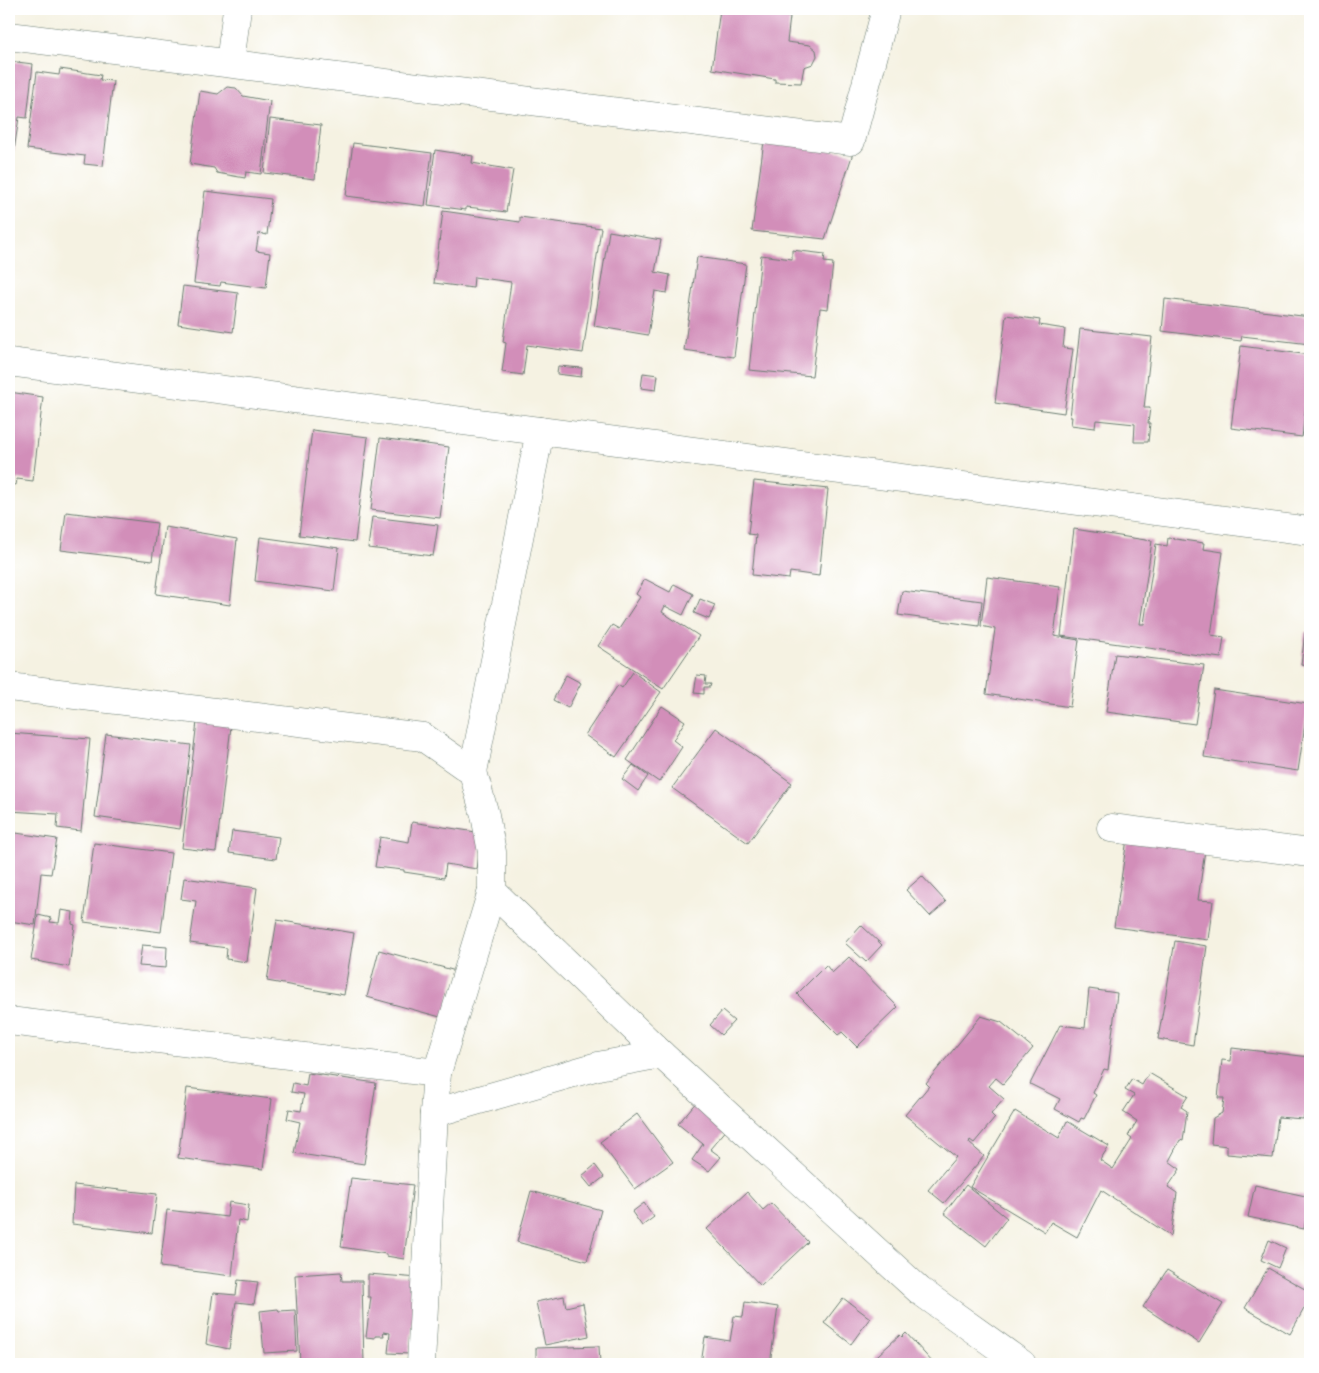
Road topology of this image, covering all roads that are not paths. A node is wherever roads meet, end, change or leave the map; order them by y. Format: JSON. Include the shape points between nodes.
{"nodes":[{"id":1,"x":237,"y":9,"type":"edge"},
{"id":2,"x":886,"y":9,"type":"edge"},
{"id":3,"x":9,"y":36,"type":"edge"},
{"id":4,"x":230,"y":63,"type":"junction"},
{"id":5,"x":9,"y":362,"type":"edge"},
{"id":6,"x":540,"y":431,"type":"junction"},
{"id":7,"x":1310,"y":530,"type":"edge"},
{"id":8,"x":9,"y":688,"type":"edge"},
{"id":9,"x":473,"y":772,"type":"junction"},
{"id":10,"x":1111,"y":828,"type":"dead end"},
{"id":11,"x":1310,"y":853,"type":"edge"},
{"id":12,"x":492,"y":891,"type":"junction"},
{"id":13,"x":9,"y":1021,"type":"edge"},
{"id":14,"x":661,"y":1054,"type":"junction"},
{"id":15,"x":437,"y":1073,"type":"junction"},
{"id":16,"x":434,"y":1113,"type":"junction"},
{"id":17,"x":421,"y":1364,"type":"edge"},
{"id":18,"x":1022,"y":1364,"type":"edge"}],
"edges":[{"from":1,"to":4,"type":"street"},
{"from":2,"to":4,"type":"street","via":[[851,141]]},
{"from":3,"to":4,"type":"street"},
{"from":5,"to":6,"type":"street"},
{"from":6,"to":7,"type":"street"},
{"from":6,"to":9,"type":"street"},
{"from":8,"to":9,"type":"street","via":[[423,737]]},
{"from":9,"to":12,"type":"street","via":[[492,852]]},
{"from":10,"to":11,"type":"street"},
{"from":12,"to":14,"type":"street"},
{"from":12,"to":15,"type":"street"},
{"from":13,"to":15,"type":"street"},
{"from":14,"to":16,"type":"street","via":[[598,1066]]},
{"from":14,"to":18,"type":"street","via":[[920,1291]]},
{"from":15,"to":16,"type":"street"},
{"from":16,"to":17,"type":"street"}]}
